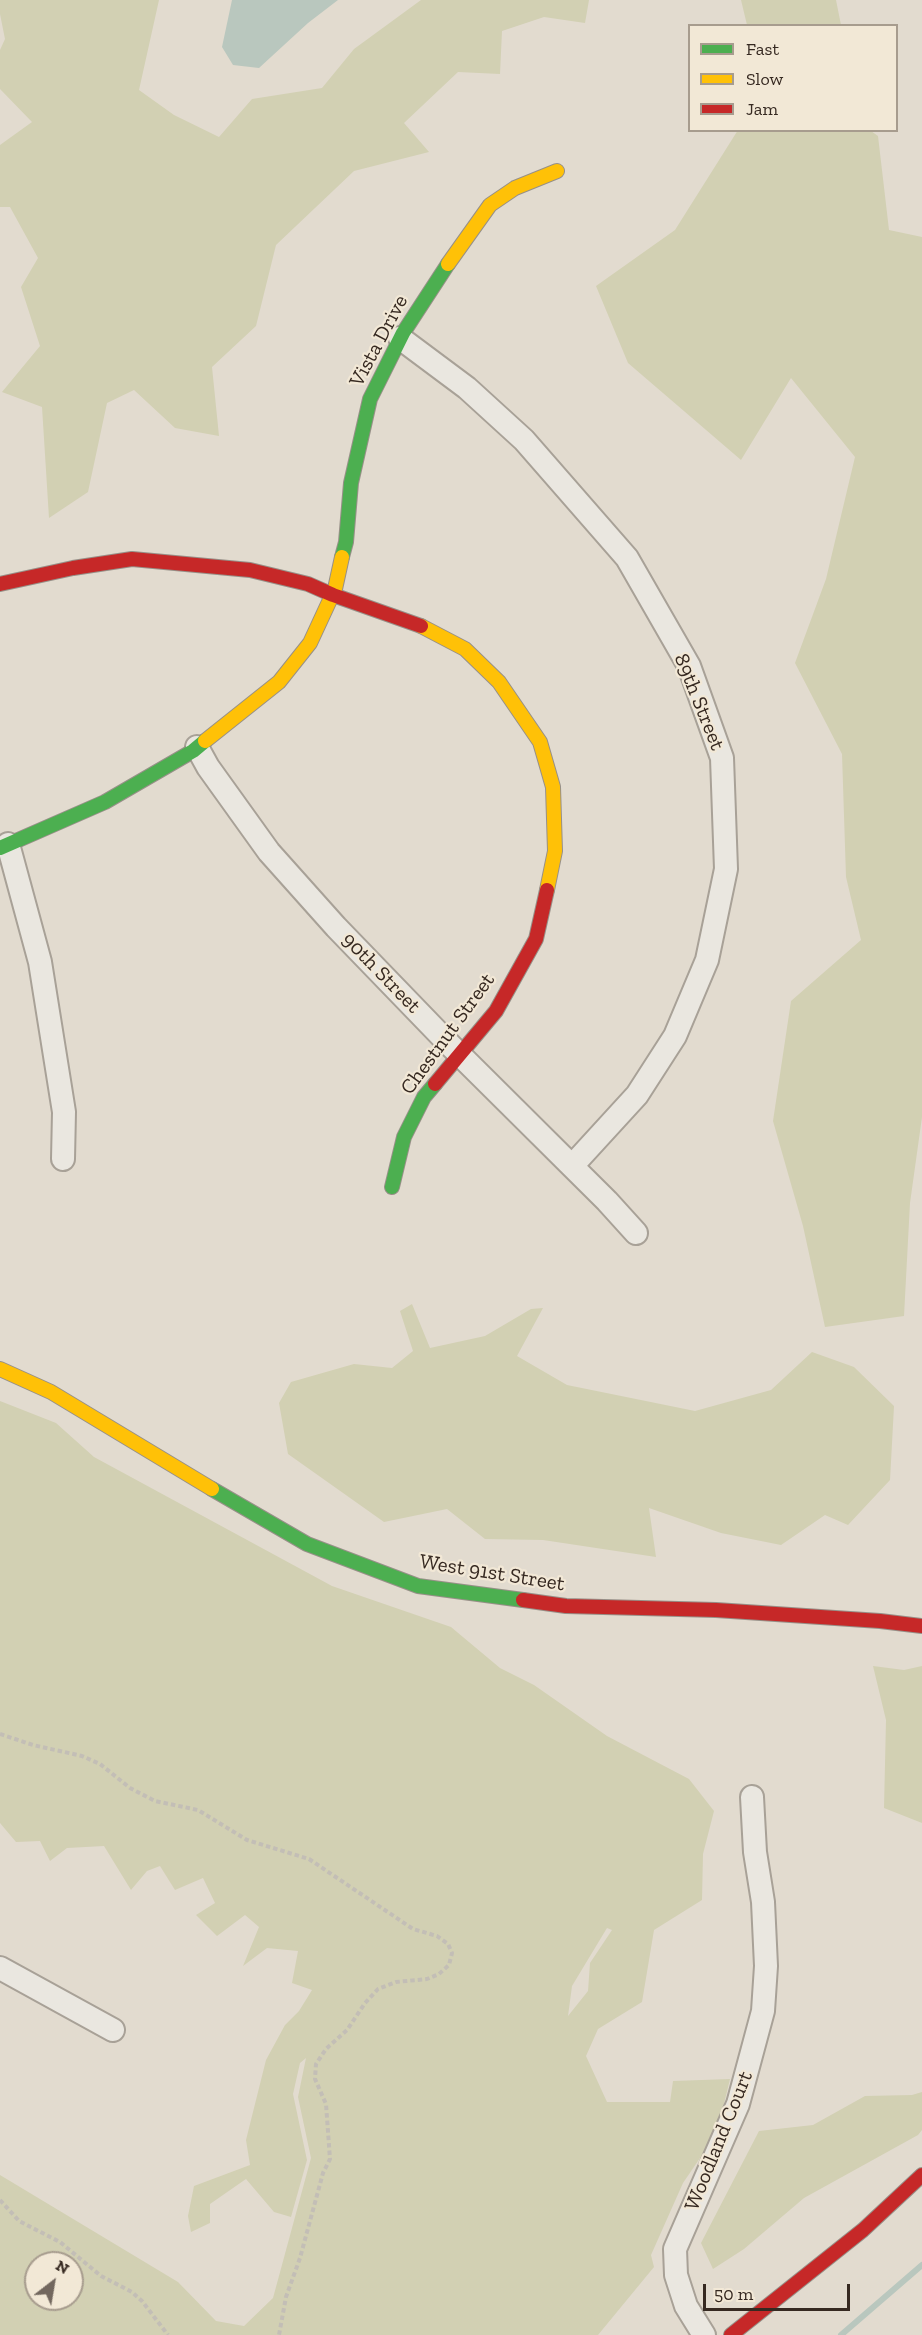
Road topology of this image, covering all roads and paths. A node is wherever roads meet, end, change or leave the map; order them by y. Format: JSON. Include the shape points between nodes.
{"nodes":[{"id":1,"x":557,"y":171,"type":"dead end"},
{"id":2,"x":400,"y":339,"type":"junction"},
{"id":3,"x":0,"y":584,"type":"edge"},
{"id":4,"x":334,"y":592,"type":"junction"},
{"id":5,"x":197,"y":747,"type":"junction"},
{"id":6,"x":4,"y":846,"type":"edge"},
{"id":7,"x":459,"y":1054,"type":"junction"},
{"id":8,"x":63,"y":1159,"type":"dead end"},
{"id":9,"x":572,"y":1166,"type":"junction"},
{"id":10,"x":392,"y":1186,"type":"dead end"},
{"id":11,"x":636,"y":1233,"type":"dead end"},
{"id":12,"x":0,"y":1369,"type":"edge"},
{"id":13,"x":922,"y":1626,"type":"edge"},
{"id":14,"x":0,"y":1734,"type":"edge"},
{"id":15,"x":752,"y":1797,"type":"dead end"},
{"id":16,"x":0,"y":1968,"type":"edge"},
{"id":17,"x":113,"y":2030,"type":"dead end"},
{"id":18,"x":922,"y":2175,"type":"edge"},
{"id":19,"x":0,"y":2200,"type":"edge"},
{"id":20,"x":168,"y":2335,"type":"edge"},
{"id":21,"x":279,"y":2335,"type":"edge"},
{"id":22,"x":704,"y":2335,"type":"edge"},
{"id":23,"x":731,"y":2335,"type":"edge"}],
"edges":[{"from":1,"to":2,"type":"street","name":"Vista Drive","via":[[515,188],[490,205]]},
{"from":2,"to":4,"type":"street","name":"Vista Drive","via":[[370,399],[351,483],[346,542]]},
{"from":2,"to":9,"type":"street","name":"89th Street","via":[[467,388],[524,440],[627,558],[689,666],[722,758],[726,869],[708,960],[675,1036],[637,1095]]},
{"from":3,"to":4,"type":"street","name":"Chestnut Street","via":[[132,559],[250,570]]},
{"from":4,"to":5,"type":"street","name":"Vista Drive","via":[[310,643],[279,682]]},
{"from":4,"to":7,"type":"street","name":"Chestnut Street","via":[[425,627],[465,649],[499,682],[540,742],[553,787],[555,851],[536,939],[496,1011]]},
{"from":5,"to":6,"type":"street","name":"Vista Drive","via":[[105,802]]},
{"from":5,"to":7,"type":"street","name":"90th Street","via":[[269,852]]},
{"from":6,"to":8,"type":"street","via":[[40,962],[64,1112]]},
{"from":7,"to":9,"type":"street","name":"90th Street"},
{"from":7,"to":10,"type":"street","name":"Chestnut Street","via":[[424,1097],[404,1137]]},
{"from":9,"to":11,"type":"street","name":"90th Street"},
{"from":12,"to":13,"type":"street","name":"West 91st Street","via":[[51,1392],[307,1544],[418,1586],[566,1606],[726,1611]]},
{"from":14,"to":21,"type":"path","via":[[82,1756],[155,1802],[198,1810],[247,1840],[309,1859],[413,1929],[437,1936],[448,1944],[452,1953],[449,1965],[427,1979],[396,1982],[378,1989],[316,2064],[315,2079],[326,2104],[330,2159],[286,2297]]},
{"from":15,"to":22,"type":"street","name":"Woodland Court","via":[[763,1902],[763,2011],[738,2104],[675,2249],[676,2275],[687,2306]]},
{"from":16,"to":17,"type":"street"},
{"from":18,"to":23,"type":"street","via":[[863,2230]]},
{"from":19,"to":20,"type":"path","via":[[19,2221],[60,2242],[100,2276],[132,2292]]}]}
